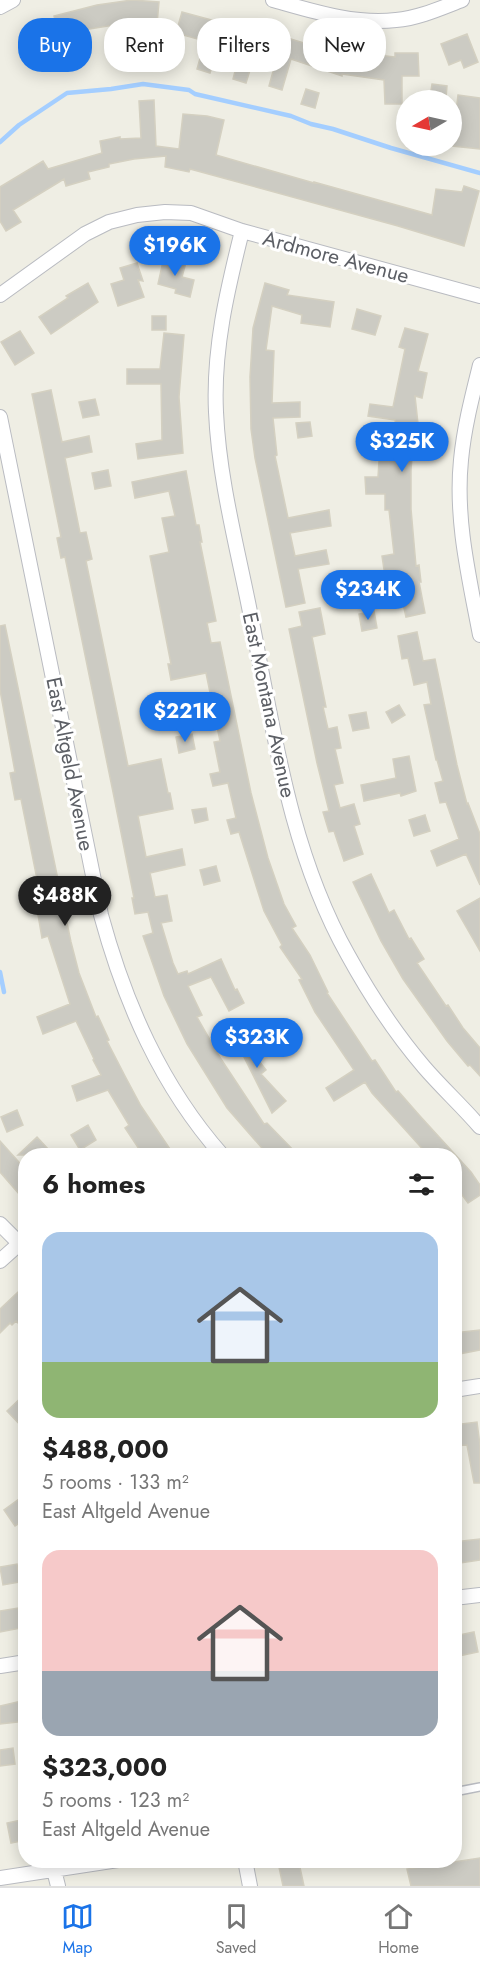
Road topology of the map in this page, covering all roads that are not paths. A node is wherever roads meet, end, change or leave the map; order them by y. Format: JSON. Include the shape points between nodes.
{"nodes":[{"id":1,"x":13,"y":0,"type":"edge"},
{"id":2,"x":273,"y":0,"type":"edge"},
{"id":3,"x":462,"y":0,"type":"edge"},
{"id":4,"x":0,"y":8,"type":"edge"},
{"id":5,"x":242,"y":231,"type":"junction"},
{"id":6,"x":0,"y":295,"type":"edge"},
{"id":7,"x":480,"y":296,"type":"edge"},
{"id":8,"x":480,"y":365,"type":"edge"},
{"id":9,"x":0,"y":417,"type":"edge"},
{"id":10,"x":480,"y":555,"type":"edge"},
{"id":11,"x":465,"y":557,"type":"junction"},
{"id":12,"x":480,"y":635,"type":"edge"},
{"id":13,"x":480,"y":1127,"type":"edge"},
{"id":14,"x":217,"y":1148,"type":"edge"},
{"id":15,"x":0,"y":1224,"type":"edge"},
{"id":16,"x":18,"y":1243,"type":"edge"},
{"id":17,"x":18,"y":1250,"type":"edge"},
{"id":18,"x":0,"y":1261,"type":"edge"},
{"id":19,"x":480,"y":1386,"type":"edge"},
{"id":20,"x":462,"y":1389,"type":"edge"},
{"id":21,"x":480,"y":1595,"type":"edge"},
{"id":22,"x":462,"y":1597,"type":"edge"},
{"id":23,"x":18,"y":1663,"type":"edge"},
{"id":24,"x":0,"y":1666,"type":"edge"},
{"id":25,"x":480,"y":1787,"type":"edge"},
{"id":26,"x":462,"y":1790,"type":"edge"},
{"id":27,"x":67,"y":1868,"type":"edge"},
{"id":28,"x":247,"y":1868,"type":"edge"},
{"id":29,"x":54,"y":1870,"type":"junction"},
{"id":30,"x":0,"y":1878,"type":"edge"},
{"id":31,"x":58,"y":1886,"type":"edge"},
{"id":32,"x":250,"y":1886,"type":"edge"}],
"edges":[{"from":1,"to":4,"type":"street"},
{"from":2,"to":3,"type":"street","via":[[322,13],[396,20]]},
{"from":5,"to":6,"type":"street","name":"Ardmore Avenue","via":[[191,213],[137,215],[109,222],[85,234]]},
{"from":5,"to":7,"type":"street","name":"Ardmore Avenue"},
{"from":5,"to":13,"type":"street","name":"East Montana Avenue","via":[[223,309],[216,413],[222,475],[291,809],[322,902],[352,963],[404,1042]]},
{"from":8,"to":11,"type":"street","via":[[460,462]]},
{"from":9,"to":14,"type":"street","name":"East Altgeld Avenue","via":[[114,963],[167,1080]]},
{"from":10,"to":11,"type":"street"},
{"from":11,"to":12,"type":"street"},
{"from":15,"to":16,"type":"street"},
{"from":17,"to":18,"type":"street"},
{"from":19,"to":20,"type":"street"},
{"from":21,"to":22,"type":"street"},
{"from":23,"to":24,"type":"street"},
{"from":25,"to":26,"type":"lane"},
{"from":27,"to":29,"type":"street"},
{"from":28,"to":32,"type":"street"},
{"from":29,"to":30,"type":"street"},
{"from":29,"to":31,"type":"street"}]}
